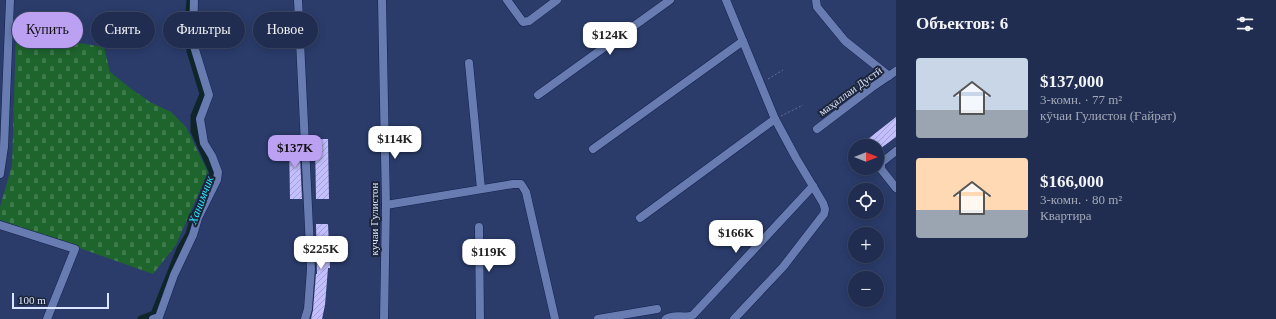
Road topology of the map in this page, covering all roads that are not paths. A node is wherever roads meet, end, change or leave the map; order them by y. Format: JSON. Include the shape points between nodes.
{"nodes":[{"id":1,"x":10,"y":0,"type":"edge"},
{"id":2,"x":194,"y":0,"type":"edge"},
{"id":3,"x":298,"y":0,"type":"edge"},
{"id":4,"x":382,"y":0,"type":"edge"},
{"id":5,"x":507,"y":0,"type":"edge"},
{"id":6,"x":557,"y":0,"type":"edge"},
{"id":7,"x":670,"y":0,"type":"edge"},
{"id":8,"x":726,"y":0,"type":"edge"},
{"id":9,"x":816,"y":0,"type":"edge"},
{"id":10,"x":743,"y":41,"type":"junction"},
{"id":11,"x":469,"y":63,"type":"dead end"},
{"id":12,"x":896,"y":71,"type":"edge"},
{"id":13,"x":889,"y":76,"type":"junction"},
{"id":14,"x":538,"y":95,"type":"dead end"},
{"id":15,"x":775,"y":119,"type":"junction"},
{"id":16,"x":817,"y":129,"type":"dead end"},
{"id":17,"x":593,"y":149,"type":"dead end"},
{"id":18,"x":896,"y":150,"type":"edge"},
{"id":19,"x":0,"y":174,"type":"edge"},
{"id":20,"x":813,"y":186,"type":"junction"},
{"id":21,"x":896,"y":188,"type":"edge"},
{"id":22,"x":480,"y":189,"type":"junction"},
{"id":23,"x":386,"y":205,"type":"junction"},
{"id":24,"x":640,"y":218,"type":"dead end"},
{"id":25,"x":0,"y":225,"type":"edge"},
{"id":26,"x":479,"y":227,"type":"dead end"},
{"id":27,"x":656,"y":309,"type":"dead end"},
{"id":28,"x":47,"y":319,"type":"edge"},
{"id":29,"x":153,"y":319,"type":"edge"},
{"id":30,"x":305,"y":319,"type":"edge"},
{"id":31,"x":384,"y":319,"type":"edge"},
{"id":32,"x":480,"y":319,"type":"edge"},
{"id":33,"x":556,"y":319,"type":"edge"},
{"id":34,"x":598,"y":319,"type":"edge"},
{"id":35,"x":666,"y":319,"type":"edge"},
{"id":36,"x":734,"y":319,"type":"edge"}],
"edges":[{"from":1,"to":19,"type":"street","via":[[4,147]]},
{"from":2,"to":29,"type":"street","via":[[193,43],[209,95],[200,119],[204,143],[218,172],[217,180],[174,274],[159,317]]},
{"from":3,"to":30,"type":"street","via":[[311,269]]},
{"from":4,"to":23,"type":"street","name":"кучаи Гулистон"},
{"from":5,"to":6,"type":"street","via":[[523,22],[526,22]]},
{"from":7,"to":14,"type":"street"},
{"from":8,"to":10,"type":"street"},
{"from":9,"to":13,"type":"street","via":[[817,7],[845,41]]},
{"from":10,"to":15,"type":"street"},
{"from":10,"to":17,"type":"street"},
{"from":11,"to":22,"type":"street"},
{"from":12,"to":13,"type":"street","name":"маҳаллаи Дустӣ"},
{"from":13,"to":16,"type":"street","name":"маҳаллаи Дустӣ"},
{"from":15,"to":20,"type":"street"},
{"from":15,"to":24,"type":"street"},
{"from":18,"to":21,"type":"street","via":[[881,163],[881,169]]},
{"from":20,"to":35,"type":"street","via":[[693,315],[672,316]]},
{"from":20,"to":36,"type":"street","via":[[824,202],[824,214],[783,267]]},
{"from":22,"to":23,"type":"street"},
{"from":22,"to":33,"type":"street","via":[[521,184],[526,192]]},
{"from":23,"to":31,"type":"street","name":"кучаи Гулистон"},
{"from":25,"to":28,"type":"street","via":[[75,249]]},
{"from":26,"to":32,"type":"street"},
{"from":27,"to":34,"type":"street"}]}
